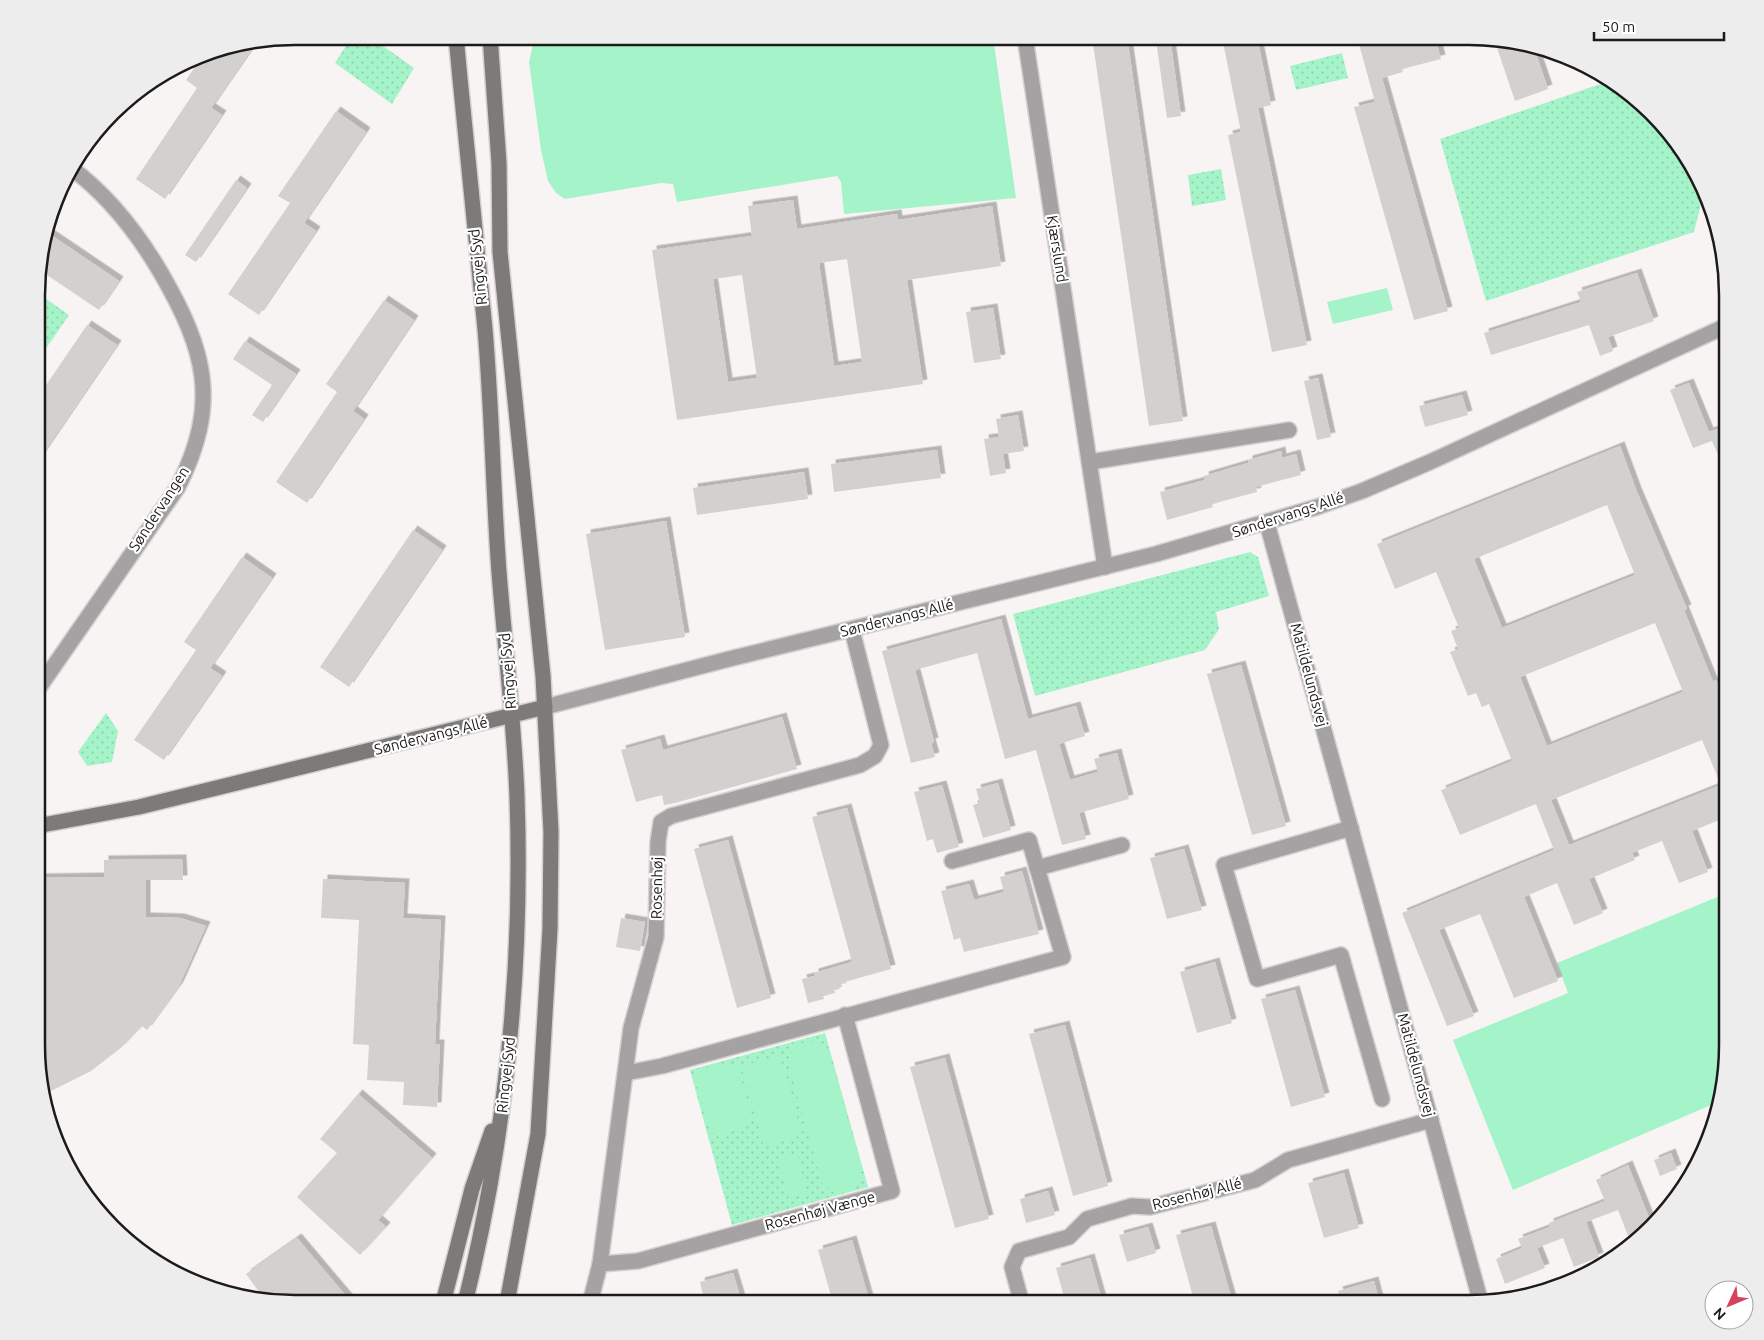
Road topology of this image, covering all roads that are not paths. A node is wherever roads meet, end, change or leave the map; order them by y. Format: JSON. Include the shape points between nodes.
{"nodes":[{"id":1,"x":457,"y":45,"type":"edge"},
{"id":2,"x":491,"y":45,"type":"edge"},
{"id":3,"x":1026,"y":45,"type":"edge"},
{"id":4,"x":77,"y":172,"type":"edge"},
{"id":5,"x":1719,"y":329,"type":"edge"},
{"id":6,"x":1289,"y":430,"type":"dead end"},
{"id":7,"x":1090,"y":462,"type":"junction"},
{"id":8,"x":1267,"y":523,"type":"junction"},
{"id":9,"x":1105,"y":567,"type":"junction"},
{"id":10,"x":852,"y":630,"type":"junction"},
{"id":11,"x":45,"y":679,"type":"edge"},
{"id":12,"x":544,"y":708,"type":"junction"},
{"id":13,"x":512,"y":716,"type":"junction"},
{"id":14,"x":45,"y":825,"type":"edge"},
{"id":15,"x":1351,"y":828,"type":"junction"},
{"id":16,"x":1122,"y":845,"type":"dead end"},
{"id":17,"x":952,"y":861,"type":"dead end"},
{"id":18,"x":1037,"y":868,"type":"junction"},
{"id":19,"x":845,"y":1015,"type":"junction"},
{"id":20,"x":626,"y":1073,"type":"junction"},
{"id":21,"x":505,"y":1094,"type":"junction"},
{"id":22,"x":1382,"y":1100,"type":"dead end"},
{"id":23,"x":1431,"y":1120,"type":"junction"},
{"id":24,"x":600,"y":1264,"type":"junction"},
{"id":25,"x":1478,"y":1294,"type":"edge"},
{"id":26,"x":445,"y":1295,"type":"edge"},
{"id":27,"x":467,"y":1295,"type":"edge"},
{"id":28,"x":508,"y":1295,"type":"edge"},
{"id":29,"x":592,"y":1295,"type":"edge"},
{"id":30,"x":1020,"y":1295,"type":"edge"}],
"edges":[{"from":1,"to":13,"type":"main road","name":"Ringvej Syd","via":[[485,331]]},
{"from":2,"to":12,"type":"main road","name":"Ringvej Syd","via":[[499,163],[500,252]]},
{"from":3,"to":7,"type":"street","name":"Kjærslund"},
{"from":4,"to":11,"type":"street","name":"Søndervangen","via":[[112,204],[144,243],[174,294],[197,348],[202,372],[203,411],[190,463],[178,487]]},
{"from":5,"to":8,"type":"street","name":"Søndervangs Allé","via":[[1430,462],[1362,491]]},
{"from":6,"to":7,"type":"street"},
{"from":7,"to":9,"type":"street","name":"Kjærslund"},
{"from":8,"to":9,"type":"street","name":"Søndervangs Allé"},
{"from":8,"to":15,"type":"street","name":"Matildelundsvej"},
{"from":9,"to":10,"type":"street","name":"Søndervangs Allé"},
{"from":10,"to":12,"type":"street","name":"Søndervangs Allé"},
{"from":10,"to":20,"type":"street","name":"Rosenhøj","via":[[882,745],[875,756],[860,765],[671,816],[661,822],[656,937],[631,1028]]},
{"from":12,"to":13,"type":"main road","name":"Søndervangs Allé"},
{"from":12,"to":28,"type":"main road","name":"Ringvej Syd","via":[[551,832],[550,929],[539,1115]]},
{"from":13,"to":14,"type":"main road","name":"Søndervangs Allé","via":[[139,807]]},
{"from":13,"to":21,"type":"main road","name":"Ringvej Syd","via":[[518,895]]},
{"from":15,"to":22,"type":"street","via":[[1224,865],[1257,979],[1341,955]]},
{"from":15,"to":23,"type":"street","name":"Matildelundsvej"},
{"from":16,"to":18,"type":"street"},
{"from":17,"to":18,"type":"street","via":[[1029,840]]},
{"from":18,"to":19,"type":"street","via":[[1063,956]]},
{"from":19,"to":20,"type":"street"},
{"from":19,"to":24,"type":"street","name":"Rosenhøj Vænge","via":[[892,1191],[638,1261]]},
{"from":20,"to":24,"type":"street","name":"Rosenhøj"},
{"from":21,"to":26,"type":"main road","via":[[472,1189]]},
{"from":21,"to":27,"type":"main road","name":"Ringvej Syd","via":[[489,1194]]},
{"from":23,"to":25,"type":"street","name":"Matildelundsvej"},
{"from":23,"to":30,"type":"street","name":"Rosenhøj Allé","via":[[1288,1160],[1255,1180],[1150,1207],[1132,1206],[1087,1219],[1069,1237],[1019,1251],[1012,1267]]},
{"from":24,"to":29,"type":"street","name":"Rosenhøj"}]}
